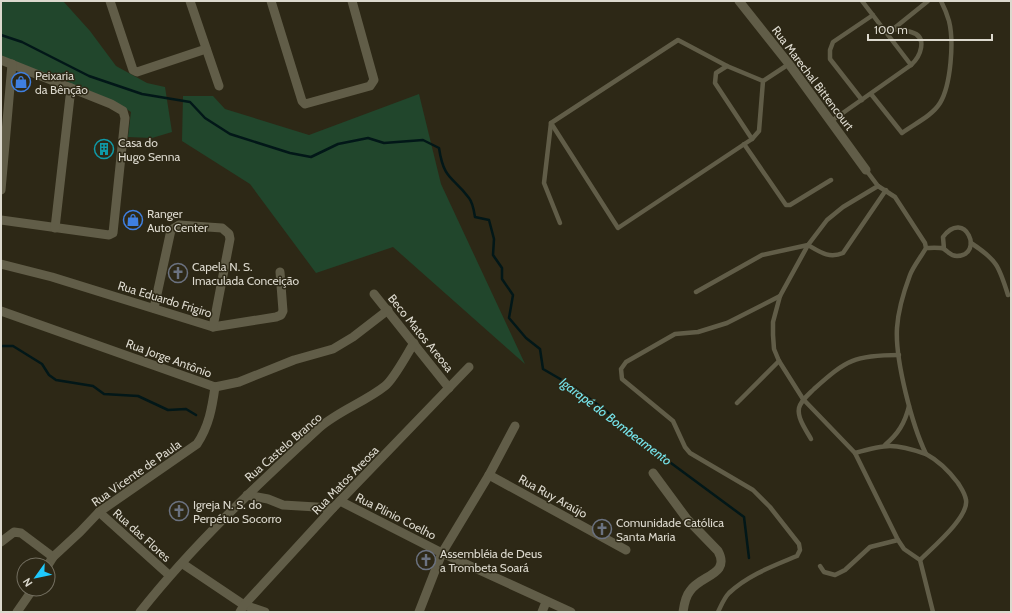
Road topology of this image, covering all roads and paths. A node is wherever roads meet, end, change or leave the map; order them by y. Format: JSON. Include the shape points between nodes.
{"nodes":[{"id":1,"x":110,"y":1,"type":"edge"},
{"id":2,"x":190,"y":1,"type":"edge"},
{"id":3,"x":271,"y":1,"type":"edge"},
{"id":4,"x":352,"y":1,"type":"edge"},
{"id":5,"x":739,"y":1,"type":"edge"},
{"id":6,"x":862,"y":1,"type":"edge"},
{"id":7,"x":928,"y":1,"type":"edge"},
{"id":8,"x":941,"y":1,"type":"edge"},
{"id":9,"x":873,"y":15,"type":"junction"},
{"id":10,"x":892,"y":29,"type":"junction"},
{"id":11,"x":887,"y":33,"type":"junction"},
{"id":12,"x":206,"y":49,"type":"junction"},
{"id":13,"x":1,"y":60,"type":"edge"},
{"id":14,"x":12,"y":64,"type":"junction"},
{"id":15,"x":789,"y":64,"type":"junction"},
{"id":16,"x":910,"y":65,"type":"junction"},
{"id":17,"x":727,"y":66,"type":"junction"},
{"id":18,"x":763,"y":81,"type":"junction"},
{"id":19,"x":219,"y":86,"type":"dead end"},
{"id":20,"x":71,"y":88,"type":"junction"},
{"id":21,"x":871,"y":94,"type":"junction"},
{"id":22,"x":862,"y":100,"type":"junction"},
{"id":23,"x":830,"y":122,"type":"junction"},
{"id":24,"x":552,"y":123,"type":"junction"},
{"id":25,"x":752,"y":138,"type":"junction"},
{"id":26,"x":744,"y":144,"type":"junction"},
{"id":27,"x":866,"y":170,"type":"joint"},
{"id":28,"x":831,"y":180,"type":"dead end"},
{"id":29,"x":878,"y":186,"type":"junction"},
{"id":30,"x":1,"y":190,"type":"edge"},
{"id":31,"x":886,"y":190,"type":"junction"},
{"id":32,"x":1,"y":220,"type":"edge"},
{"id":33,"x":560,"y":223,"type":"dead end"},
{"id":34,"x":55,"y":228,"type":"junction"},
{"id":35,"x":971,"y":243,"type":"junction"},
{"id":36,"x":808,"y":245,"type":"junction"},
{"id":37,"x":926,"y":248,"type":"junction"},
{"id":38,"x":944,"y":249,"type":"junction"},
{"id":39,"x":1,"y":264,"type":"edge"},
{"id":40,"x":280,"y":272,"type":"dead end"},
{"id":41,"x":696,"y":292,"type":"dead end"},
{"id":42,"x":374,"y":294,"type":"dead end"},
{"id":43,"x":1008,"y":295,"type":"dead end"},
{"id":44,"x":780,"y":296,"type":"junction"},
{"id":45,"x":154,"y":308,"type":"junction"},
{"id":46,"x":388,"y":310,"type":"junction"},
{"id":47,"x":1,"y":312,"type":"edge"},
{"id":48,"x":213,"y":327,"type":"junction"},
{"id":49,"x":414,"y":343,"type":"junction"},
{"id":50,"x":899,"y":355,"type":"junction"},
{"id":51,"x":779,"y":362,"type":"junction"},
{"id":52,"x":470,"y":367,"type":"dead end"},
{"id":53,"x":215,"y":387,"type":"junction"},
{"id":54,"x":449,"y":388,"type":"junction"},
{"id":55,"x":804,"y":399,"type":"junction"},
{"id":56,"x":738,"y":403,"type":"dead end"},
{"id":57,"x":909,"y":405,"type":"junction"},
{"id":58,"x":515,"y":426,"type":"dead end"},
{"id":59,"x":811,"y":439,"type":"dead end"},
{"id":60,"x":884,"y":445,"type":"junction"},
{"id":61,"x":855,"y":453,"type":"junction"},
{"id":62,"x":926,"y":454,"type":"junction"},
{"id":63,"x":653,"y":473,"type":"dead end"},
{"id":64,"x":489,"y":475,"type":"junction"},
{"id":65,"x":247,"y":495,"type":"junction"},
{"id":66,"x":340,"y":501,"type":"junction"},
{"id":67,"x":334,"y":508,"type":"junction"},
{"id":68,"x":99,"y":512,"type":"junction"},
{"id":69,"x":898,"y":540,"type":"junction"},
{"id":70,"x":1,"y":542,"type":"edge"},
{"id":71,"x":626,"y":550,"type":"dead end"},
{"id":72,"x":442,"y":553,"type":"junction"},
{"id":73,"x":46,"y":557,"type":"edge"},
{"id":74,"x":54,"y":557,"type":"edge"},
{"id":75,"x":920,"y":560,"type":"junction"},
{"id":76,"x":183,"y":564,"type":"junction"},
{"id":77,"x":820,"y":566,"type":"dead end"},
{"id":78,"x":169,"y":575,"type":"junction"},
{"id":79,"x":28,"y":597,"type":"edge"},
{"id":80,"x":546,"y":602,"type":"junction"},
{"id":81,"x":242,"y":608,"type":"edge"},
{"id":82,"x":17,"y":612,"type":"edge"},
{"id":83,"x":140,"y":612,"type":"edge"},
{"id":84,"x":265,"y":612,"type":"edge"},
{"id":85,"x":419,"y":612,"type":"edge"},
{"id":86,"x":542,"y":612,"type":"edge"},
{"id":87,"x":571,"y":612,"type":"edge"},
{"id":88,"x":683,"y":612,"type":"edge"},
{"id":89,"x":718,"y":612,"type":"edge"},
{"id":90,"x":933,"y":612,"type":"edge"}],
"edges":[{"from":1,"to":12,"type":"street","via":[[135,71]]},
{"from":2,"to":12,"type":"street"},
{"from":3,"to":4,"type":"street","via":[[302,101],[309,104],[370,86],[374,80]]},
{"from":5,"to":15,"type":"street","name":"Rua Marechal Bittencourt"},
{"from":6,"to":9,"type":"lane"},
{"from":7,"to":10,"type":"lane"},
{"from":8,"to":21,"type":"lane","via":[[949,20],[952,40],[946,89],[940,103],[931,113],[902,133]]},
{"from":9,"to":11,"type":"lane"},
{"from":9,"to":22,"type":"lane","via":[[833,42],[830,50],[830,59]]},
{"from":10,"to":11,"type":"lane"},
{"from":10,"to":16,"type":"lane","via":[[911,32],[920,40],[921,54]]},
{"from":11,"to":16,"type":"lane"},
{"from":12,"to":19,"type":"street"},
{"from":13,"to":14,"type":"street"},
{"from":14,"to":20,"type":"street"},
{"from":14,"to":30,"type":"street"},
{"from":15,"to":18,"type":"lane"},
{"from":15,"to":23,"type":"street","name":"Rua Marechal Bittencourt"},
{"from":16,"to":21,"type":"lane"},
{"from":17,"to":18,"type":"lane"},
{"from":17,"to":24,"type":"lane","via":[[678,40]]},
{"from":17,"to":25,"type":"lane","via":[[716,73],[715,83]]},
{"from":18,"to":25,"type":"lane","via":[[759,131]]},
{"from":20,"to":34,"type":"street"},
{"from":20,"to":34,"type":"street","via":[[123,111],[125,118],[114,232],[109,235]]},
{"from":21,"to":22,"type":"lane"},
{"from":22,"to":23,"type":"lane"},
{"from":23,"to":27,"type":"street","name":"Rua Marechal Bittencourt"},
{"from":24,"to":26,"type":"lane","via":[[618,228]]},
{"from":24,"to":33,"type":"lane","via":[[544,184]]},
{"from":25,"to":26,"type":"lane"},
{"from":26,"to":28,"type":"lane","via":[[786,205]]},
{"from":27,"to":29,"type":"lane"},
{"from":29,"to":31,"type":"lane"},
{"from":29,"to":36,"type":"lane","via":[[827,220]]},
{"from":31,"to":36,"type":"lane","via":[[843,253],[830,256]]},
{"from":31,"to":37,"type":"lane","via":[[896,197],[922,237]]},
{"from":32,"to":34,"type":"street"},
{"from":35,"to":38,"type":"lane","via":[[966,253],[958,256],[952,256]]},
{"from":35,"to":38,"type":"lane","via":[[967,231],[954,227],[943,237]]},
{"from":35,"to":43,"type":"lane","via":[[992,258],[998,266]]},
{"from":36,"to":41,"type":"lane","via":[[762,256]]},
{"from":36,"to":44,"type":"lane"},
{"from":37,"to":38,"type":"lane"},
{"from":37,"to":50,"type":"lane","via":[[910,275],[900,312],[897,328]]},
{"from":39,"to":45,"type":"street","name":"Rua Eduardo Frigiro"},
{"from":40,"to":48,"type":"street","name":"Rua Eduardo Frigiro","via":[[283,311],[281,315]]},
{"from":42,"to":46,"type":"street","name":"Beco Matos Areosa"},
{"from":44,"to":51,"type":"lane","via":[[773,322],[774,349]]},
{"from":44,"to":89,"type":"lane","via":[[727,323],[698,332],[675,334],[626,362],[621,369],[622,379],[674,421],[690,454],[754,490],[799,544],[797,556],[747,580],[728,594]]},
{"from":45,"to":48,"type":"street","name":"Rua Eduardo Frigiro"},
{"from":45,"to":48,"type":"street","via":[[171,230],[179,225],[222,228],[229,234],[230,239]]},
{"from":46,"to":49,"type":"street","name":"Beco Matos Areosa"},
{"from":46,"to":53,"type":"street","name":"Rua Jorge Antônio","via":[[333,349],[309,358],[294,360],[239,382]]},
{"from":47,"to":53,"type":"street","name":"Rua Jorge Antônio"},
{"from":49,"to":54,"type":"street","name":"Beco Matos Areosa"},
{"from":49,"to":65,"type":"street","name":"Rua Castelo Branco","via":[[386,385],[321,427]]},
{"from":50,"to":55,"type":"lane","via":[[857,358],[840,366]]},
{"from":50,"to":57,"type":"lane"},
{"from":51,"to":55,"type":"lane"},
{"from":51,"to":56,"type":"lane"},
{"from":52,"to":54,"type":"street","name":"Rua Matos Areosa"},
{"from":53,"to":68,"type":"street","name":"Rua Vicente de Paula","via":[[210,419],[197,444]]},
{"from":54,"to":66,"type":"street","name":"Rua Matos Areosa"},
{"from":55,"to":59,"type":"lane","via":[[800,403],[799,414]]},
{"from":55,"to":61,"type":"lane"},
{"from":57,"to":60,"type":"lane","via":[[904,423]]},
{"from":57,"to":62,"type":"lane"},
{"from":58,"to":64,"type":"street"},
{"from":60,"to":61,"type":"lane"},
{"from":60,"to":62,"type":"lane","via":[[904,447]]},
{"from":61,"to":69,"type":"lane"},
{"from":62,"to":75,"type":"lane","via":[[954,478],[966,501],[965,510],[959,519]]},
{"from":63,"to":88,"type":"street","via":[[673,503],[718,551],[721,558],[722,564],[719,569],[697,583],[690,591]]},
{"from":64,"to":71,"type":"street","name":"Rua Ruy Araújo"},
{"from":64,"to":72,"type":"street"},
{"from":65,"to":67,"type":"street","via":[[298,507]]},
{"from":65,"to":76,"type":"street","name":"Rua Castelo Branco"},
{"from":66,"to":67,"type":"street","name":"Rua Matos Areosa"},
{"from":66,"to":72,"type":"street","name":"Rua Plinio Coelho"},
{"from":67,"to":81,"type":"street","name":"Rua Matos Areosa"},
{"from":68,"to":74,"type":"street","name":"Rua Vicente de Paula"},
{"from":68,"to":78,"type":"street","name":"Rua das Flores"},
{"from":69,"to":75,"type":"lane","via":[[904,549]]},
{"from":69,"to":77,"type":"lane","via":[[870,547],[845,570],[835,575],[824,572]]},
{"from":70,"to":73,"type":"street","via":[[14,532],[21,533]]},
{"from":72,"to":80,"type":"street","name":"Rua Plinio Coelho"},
{"from":72,"to":85,"type":"street"},
{"from":75,"to":90,"type":"lane"},
{"from":76,"to":78,"type":"street","name":"Rua Castelo Branco"},
{"from":76,"to":81,"type":"street","name":"Rua das Flores"},
{"from":78,"to":83,"type":"street","name":"Rua Castelo Branco"},
{"from":79,"to":82,"type":"street"},
{"from":80,"to":86,"type":"street"},
{"from":80,"to":87,"type":"street","name":"Rua Plinio Coelho"},
{"from":81,"to":84,"type":"street","name":"Rua das Flores"}]}
